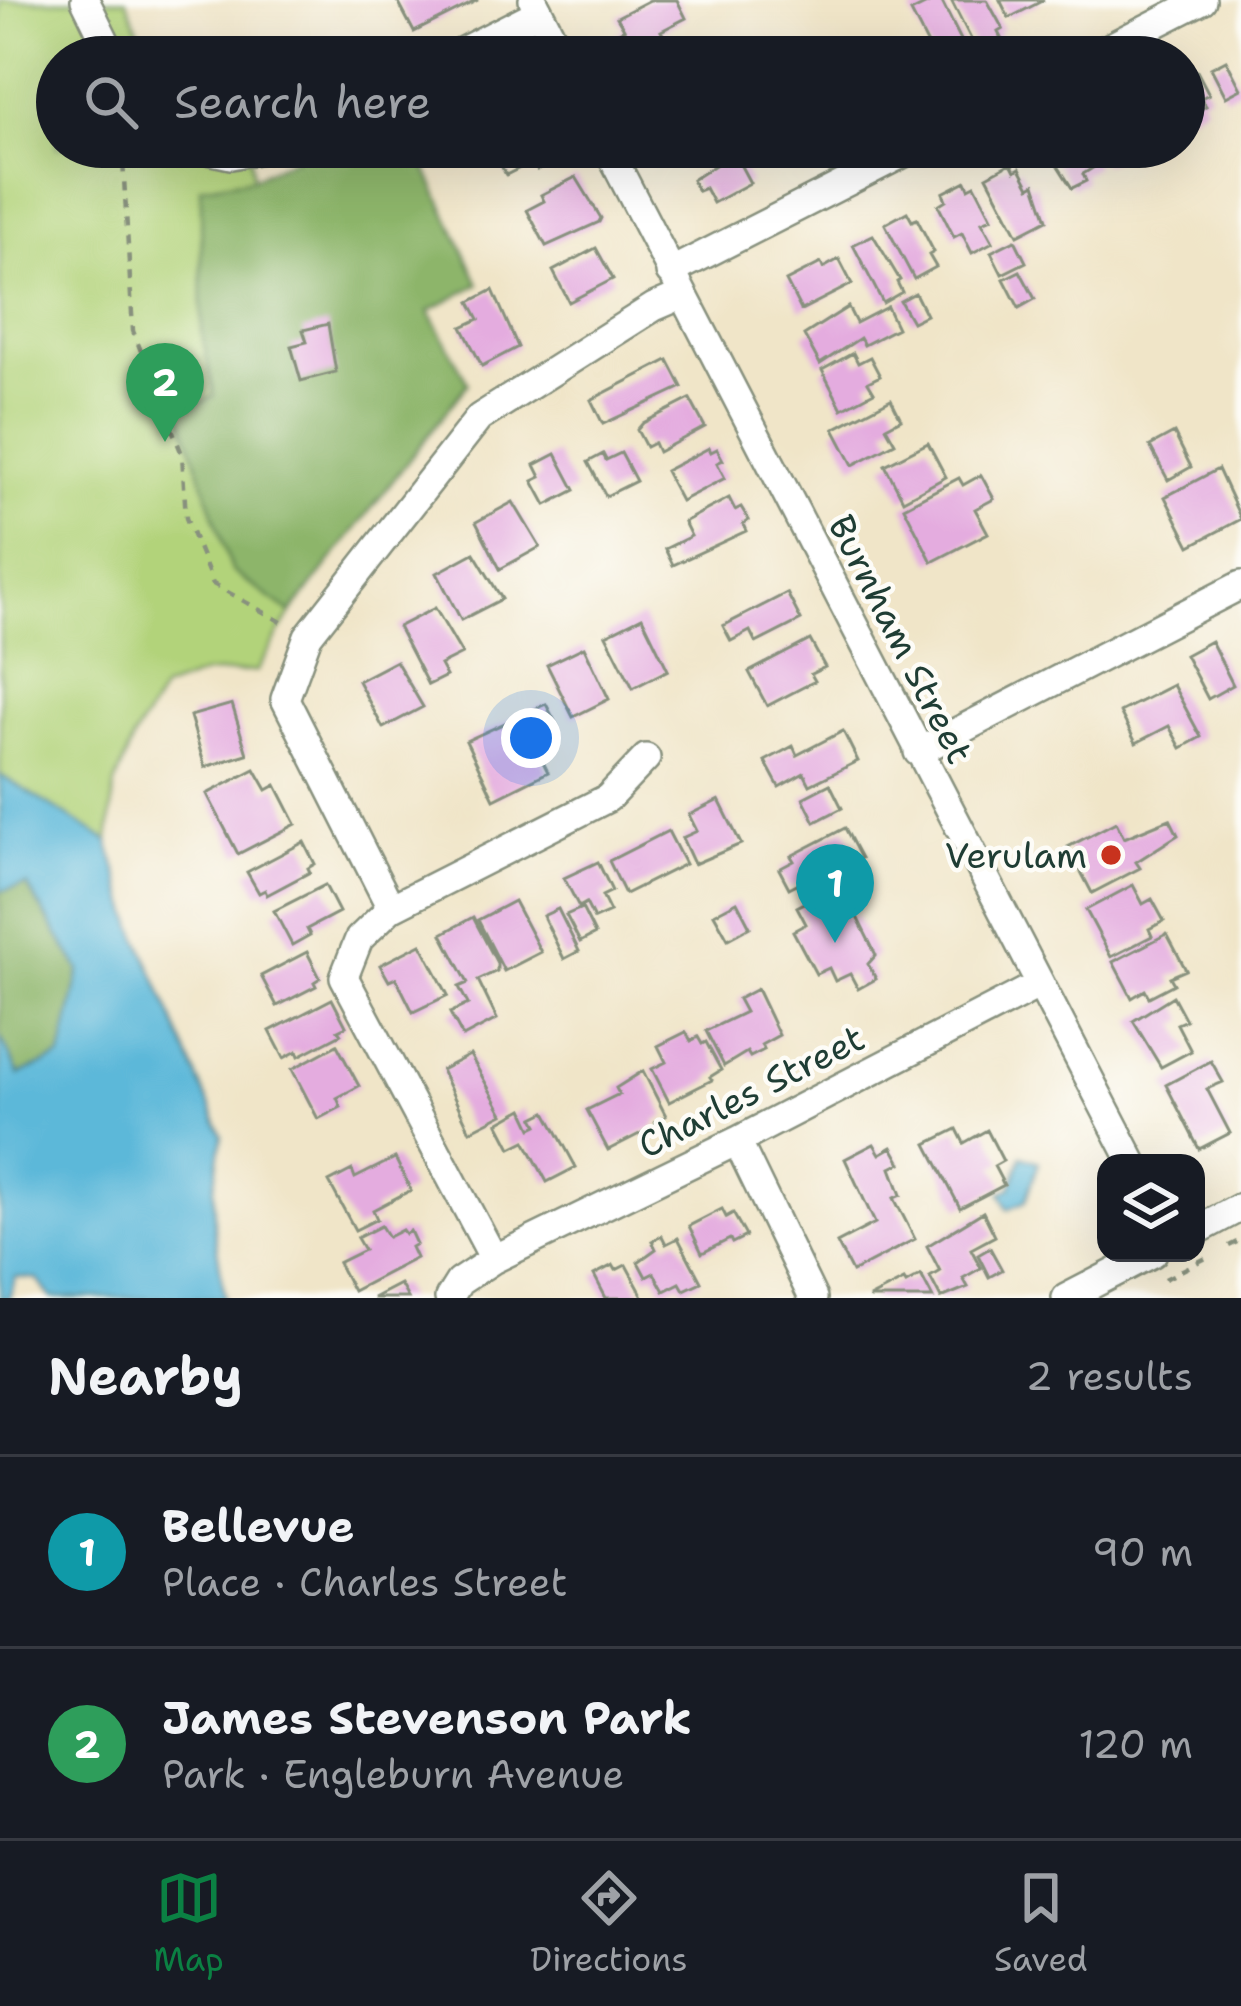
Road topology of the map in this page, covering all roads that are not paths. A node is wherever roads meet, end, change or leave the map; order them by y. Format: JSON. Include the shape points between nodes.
{"nodes":[{"id":1,"x":85,"y":0,"type":"edge"},
{"id":2,"x":1202,"y":0,"type":"edge"},
{"id":3,"x":536,"y":6,"type":"edge"},
{"id":4,"x":103,"y":36,"type":"edge"},
{"id":5,"x":486,"y":36,"type":"edge"},
{"id":6,"x":551,"y":36,"type":"edge"},
{"id":7,"x":1132,"y":36,"type":"edge"},
{"id":8,"x":618,"y":168,"type":"edge"},
{"id":9,"x":879,"y":168,"type":"edge"},
{"id":10,"x":676,"y":283,"type":"junction"},
{"id":11,"x":1241,"y":585,"type":"edge"},
{"id":12,"x":918,"y":752,"type":"junction"},
{"id":13,"x":646,"y":758,"type":"dead end"},
{"id":14,"x":391,"y":908,"type":"junction"},
{"id":15,"x":1040,"y":984,"type":"junction"},
{"id":16,"x":737,"y":1141,"type":"junction"},
{"id":17,"x":1128,"y":1154,"type":"edge"},
{"id":18,"x":1241,"y":1207,"type":"edge"},
{"id":19,"x":1205,"y":1226,"type":"edge"},
{"id":20,"x":494,"y":1259,"type":"junction"},
{"id":21,"x":1160,"y":1266,"type":"edge"},
{"id":22,"x":449,"y":1298,"type":"edge"},
{"id":23,"x":813,"y":1298,"type":"edge"},
{"id":24,"x":1066,"y":1298,"type":"edge"}],
"edges":[{"from":1,"to":4,"type":"street"},
{"from":2,"to":7,"type":"street"},
{"from":3,"to":5,"type":"street"},
{"from":3,"to":6,"type":"street"},
{"from":8,"to":10,"type":"street","name":"Burnham Street"},
{"from":9,"to":10,"type":"street"},
{"from":10,"to":12,"type":"street","name":"Burnham Street"},
{"from":10,"to":14,"type":"street","via":[[654,307],[479,418],[308,636],[285,699]]},
{"from":11,"to":12,"type":"street"},
{"from":12,"to":15,"type":"street","name":"Burnham Street"},
{"from":13,"to":14,"type":"street","via":[[608,798]]},
{"from":14,"to":20,"type":"street","via":[[359,939],[344,977]]},
{"from":15,"to":16,"type":"street","name":"Charles Street"},
{"from":15,"to":17,"type":"street","name":"Burnham Street"},
{"from":16,"to":20,"type":"street","name":"Charles Street"},
{"from":16,"to":23,"type":"street"},
{"from":18,"to":19,"type":"street"},
{"from":20,"to":22,"type":"street","name":"Charles Street"},
{"from":21,"to":24,"type":"street"}]}
